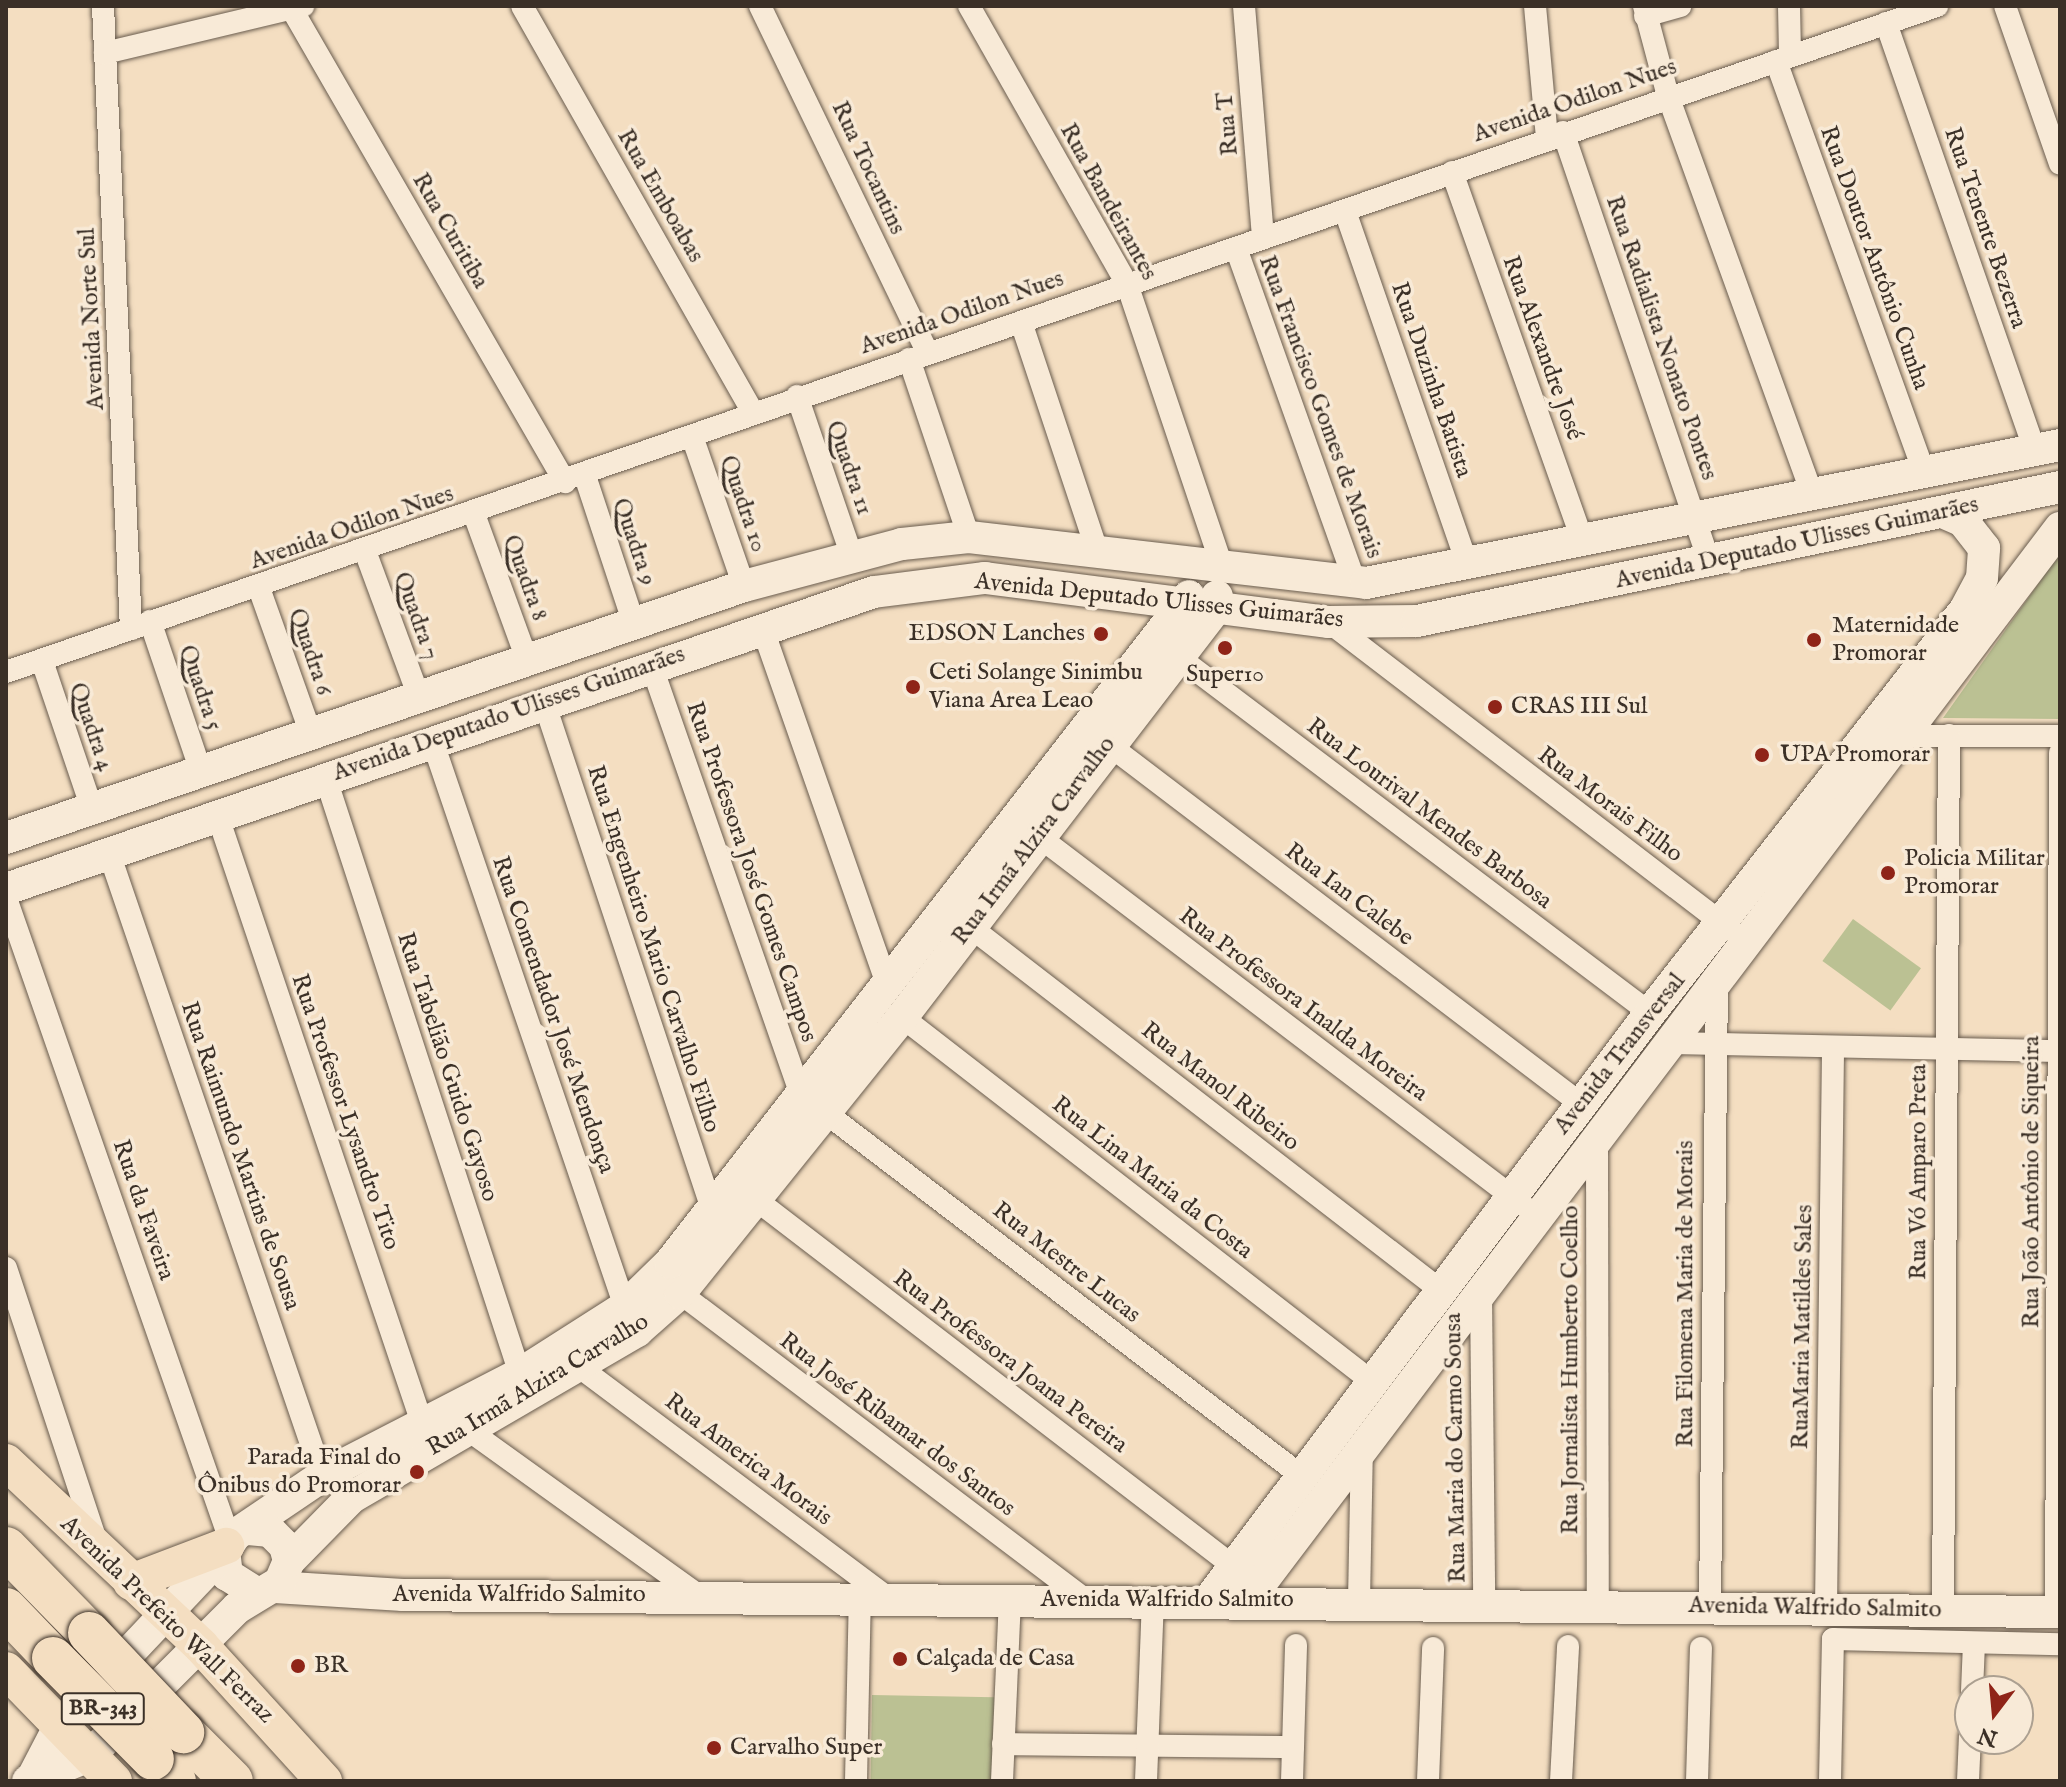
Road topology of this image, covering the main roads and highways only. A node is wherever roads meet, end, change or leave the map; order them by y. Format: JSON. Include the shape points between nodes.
{"nodes":[{"id":1,"x":6,"y":1462,"type":"edge"},
{"id":2,"x":232,"y":1541,"type":"road end"},
{"id":3,"x":6,"y":1548,"type":"edge"},
{"id":4,"x":131,"y":1582,"type":"junction"},
{"id":5,"x":6,"y":1609,"type":"edge"},
{"id":6,"x":6,"y":1670,"type":"edge"},
{"id":7,"x":170,"y":1757,"type":"edge"},
{"id":8,"x":102,"y":1769,"type":"edge"},
{"id":9,"x":232,"y":1781,"type":"edge"},
{"id":10,"x":324,"y":1781,"type":"edge"}],
"edges":[{"from":1,"to":4,"type":"main road","name":"Avenida Prefeito Wall Ferraz"},
{"from":2,"to":4,"type":"main road"},
{"from":3,"to":7,"type":"highway","number":"BR-343","bridge":true,"via":[[89,1633]]},
{"from":4,"to":10,"type":"main road","name":"Avenida Prefeito Wall Ferraz","via":[[201,1646]]},
{"from":5,"to":7,"type":"highway","number":"BR-343","bridge":true,"via":[[53,1658]]},
{"from":6,"to":8,"type":"main road"},
{"from":7,"to":9,"type":"highway","number":"BR-343"}]}
